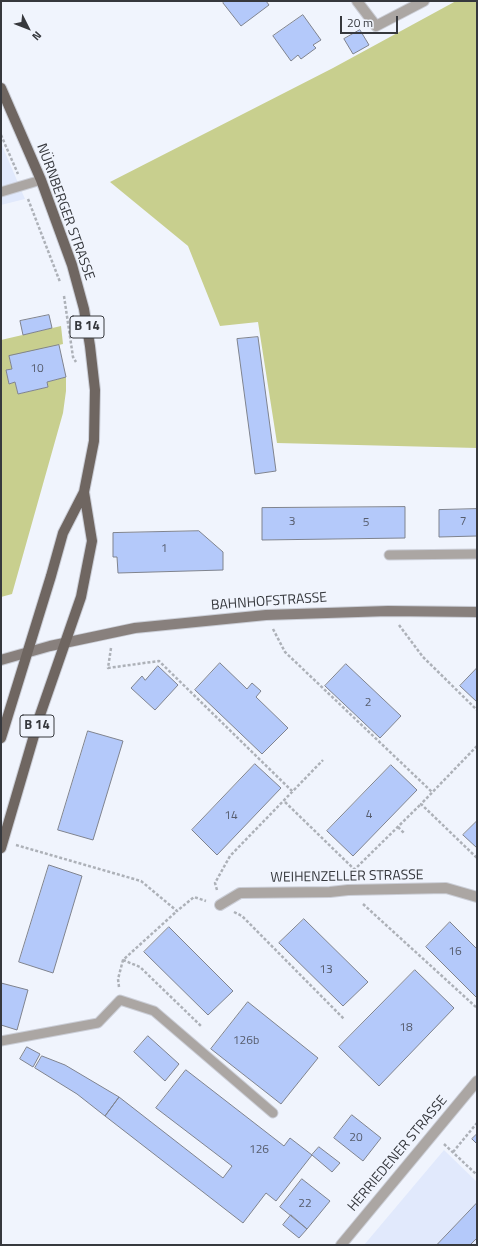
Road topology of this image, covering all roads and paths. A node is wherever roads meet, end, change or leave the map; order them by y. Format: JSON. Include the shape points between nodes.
{"nodes":[{"id":1,"x":357,"y":1,"type":"edge"},
{"id":2,"x":424,"y":1,"type":"edge"},
{"id":3,"x":1,"y":88,"type":"edge"},
{"id":4,"x":1,"y":134,"type":"edge"},
{"id":5,"x":41,"y":180,"type":"junction"},
{"id":6,"x":24,"y":186,"type":"junction"},
{"id":7,"x":1,"y":192,"type":"edge"},
{"id":8,"x":77,"y":362,"type":"dead end"},
{"id":9,"x":84,"y":492,"type":"junction"},
{"id":10,"x":477,"y":554,"type":"edge"},
{"id":11,"x":389,"y":555,"type":"dead end"},
{"id":12,"x":388,"y":610,"type":"junction"},
{"id":13,"x":477,"y":612,"type":"edge"},
{"id":14,"x":266,"y":615,"type":"junction"},
{"id":15,"x":113,"y":632,"type":"junction"},
{"id":16,"x":65,"y":643,"type":"junction"},
{"id":17,"x":27,"y":652,"type":"junction"},
{"id":18,"x":1,"y":660,"type":"edge"},
{"id":19,"x":477,"y":710,"type":"edge"},
{"id":20,"x":1,"y":738,"type":"edge"},
{"id":21,"x":477,"y":746,"type":"edge"},
{"id":22,"x":293,"y":792,"type":"dead end"},
{"id":23,"x":432,"y":792,"type":"junction"},
{"id":24,"x":284,"y":802,"type":"dead end"},
{"id":25,"x":421,"y":804,"type":"junction"},
{"id":26,"x":398,"y":827,"type":"junction"},
{"id":27,"x":404,"y":832,"type":"dead end"},
{"id":28,"x":2,"y":845,"type":"edge"},
{"id":29,"x":477,"y":858,"type":"edge"},
{"id":30,"x":355,"y":870,"type":"junction"},
{"id":31,"x":348,"y":890,"type":"junction"},
{"id":32,"x":330,"y":892,"type":"junction"},
{"id":33,"x":477,"y":897,"type":"edge"},
{"id":34,"x":220,"y":905,"type":"joint"},
{"id":35,"x":177,"y":911,"type":"junction"},
{"id":36,"x":123,"y":960,"type":"junction"},
{"id":37,"x":120,"y":1000,"type":"junction"},
{"id":38,"x":477,"y":1008,"type":"edge"},
{"id":39,"x":201,"y":1026,"type":"dead end"},
{"id":40,"x":1,"y":1041,"type":"edge"},
{"id":41,"x":477,"y":1081,"type":"edge"},
{"id":42,"x":273,"y":1113,"type":"dead end"},
{"id":43,"x":477,"y":1123,"type":"edge"},
{"id":44,"x":434,"y":1134,"type":"junction"},
{"id":45,"x":453,"y":1152,"type":"junction"},
{"id":46,"x":477,"y":1175,"type":"edge"},
{"id":47,"x":340,"y":1245,"type":"edge"}],
"edges":[{"from":1,"to":2,"type":"street","via":[[376,26]]},
{"from":3,"to":5,"type":"main road","name":"NÜRNBERGER STRASSE","number":"B 14"},
{"from":4,"to":6,"type":"path"},
{"from":5,"to":6,"type":"lane"},
{"from":5,"to":9,"type":"main road","name":"NÜRNBERGER STRASSE","number":"B 14","via":[[72,265],[84,309],[90,346],[95,390],[95,431]]},
{"from":6,"to":7,"type":"lane"},
{"from":6,"to":8,"type":"path","via":[[62,290],[73,357]]},
{"from":9,"to":16,"type":"main road","name":"NÜRNBERGER STRASSE","number":"B 14","via":[[92,541],[81,597]]},
{"from":9,"to":17,"type":"main road","name":"NÜRNBERGER STRASSE","number":"B 14","via":[[63,533]]},
{"from":10,"to":11,"type":"lane"},
{"from":12,"to":13,"type":"main road","name":"BAHNHOFSTRASSE"},
{"from":12,"to":14,"type":"main road","name":"BAHNHOFSTRASSE"},
{"from":12,"to":19,"type":"path","via":[[423,657]]},
{"from":14,"to":15,"type":"main road","name":"BAHNHOFSTRASSE"},
{"from":14,"to":23,"type":"path","via":[[285,652]]},
{"from":15,"to":16,"type":"main road","name":"BAHNHOFSTRASSE"},
{"from":15,"to":22,"type":"path","via":[[108,668],[159,661]]},
{"from":16,"to":17,"type":"main road","name":"BAHNHOFSTRASSE"},
{"from":16,"to":28,"type":"main road","number":"B 14","via":[[40,715]]},
{"from":17,"to":18,"type":"main road","name":"BAHNHOFSTRASSE"},
{"from":17,"to":20,"type":"main road","number":"B 14"},
{"from":21,"to":23,"type":"path"},
{"from":23,"to":25,"type":"path"},
{"from":24,"to":30,"type":"path"},
{"from":25,"to":26,"type":"path"},
{"from":25,"to":29,"type":"path"},
{"from":26,"to":27,"type":"path"},
{"from":26,"to":30,"type":"path"},
{"from":28,"to":35,"type":"path","via":[[141,881]]},
{"from":30,"to":32,"type":"path"},
{"from":31,"to":32,"type":"street","name":"WEIHENZELLER STRASSE"},
{"from":31,"to":33,"type":"street","name":"WEIHENZELLER STRASSE","via":[[446,888]]},
{"from":31,"to":38,"type":"path"},
{"from":32,"to":34,"type":"street","name":"WEIHENZELLER STRASSE","via":[[240,893]]},
{"from":34,"to":35,"type":"path","via":[[194,897]]},
{"from":35,"to":36,"type":"path"},
{"from":36,"to":37,"type":"path","via":[[118,979]]},
{"from":36,"to":39,"type":"path","via":[[140,967]]},
{"from":37,"to":40,"type":"lane","via":[[98,1023]]},
{"from":37,"to":42,"type":"lane","via":[[154,1011]]},
{"from":41,"to":44,"type":"street","name":"HERRIEDENER STRASSE"},
{"from":43,"to":45,"type":"path"},
{"from":44,"to":45,"type":"path"},
{"from":44,"to":47,"type":"street","name":"HERRIEDENER STRASSE"},
{"from":45,"to":46,"type":"path"}]}
